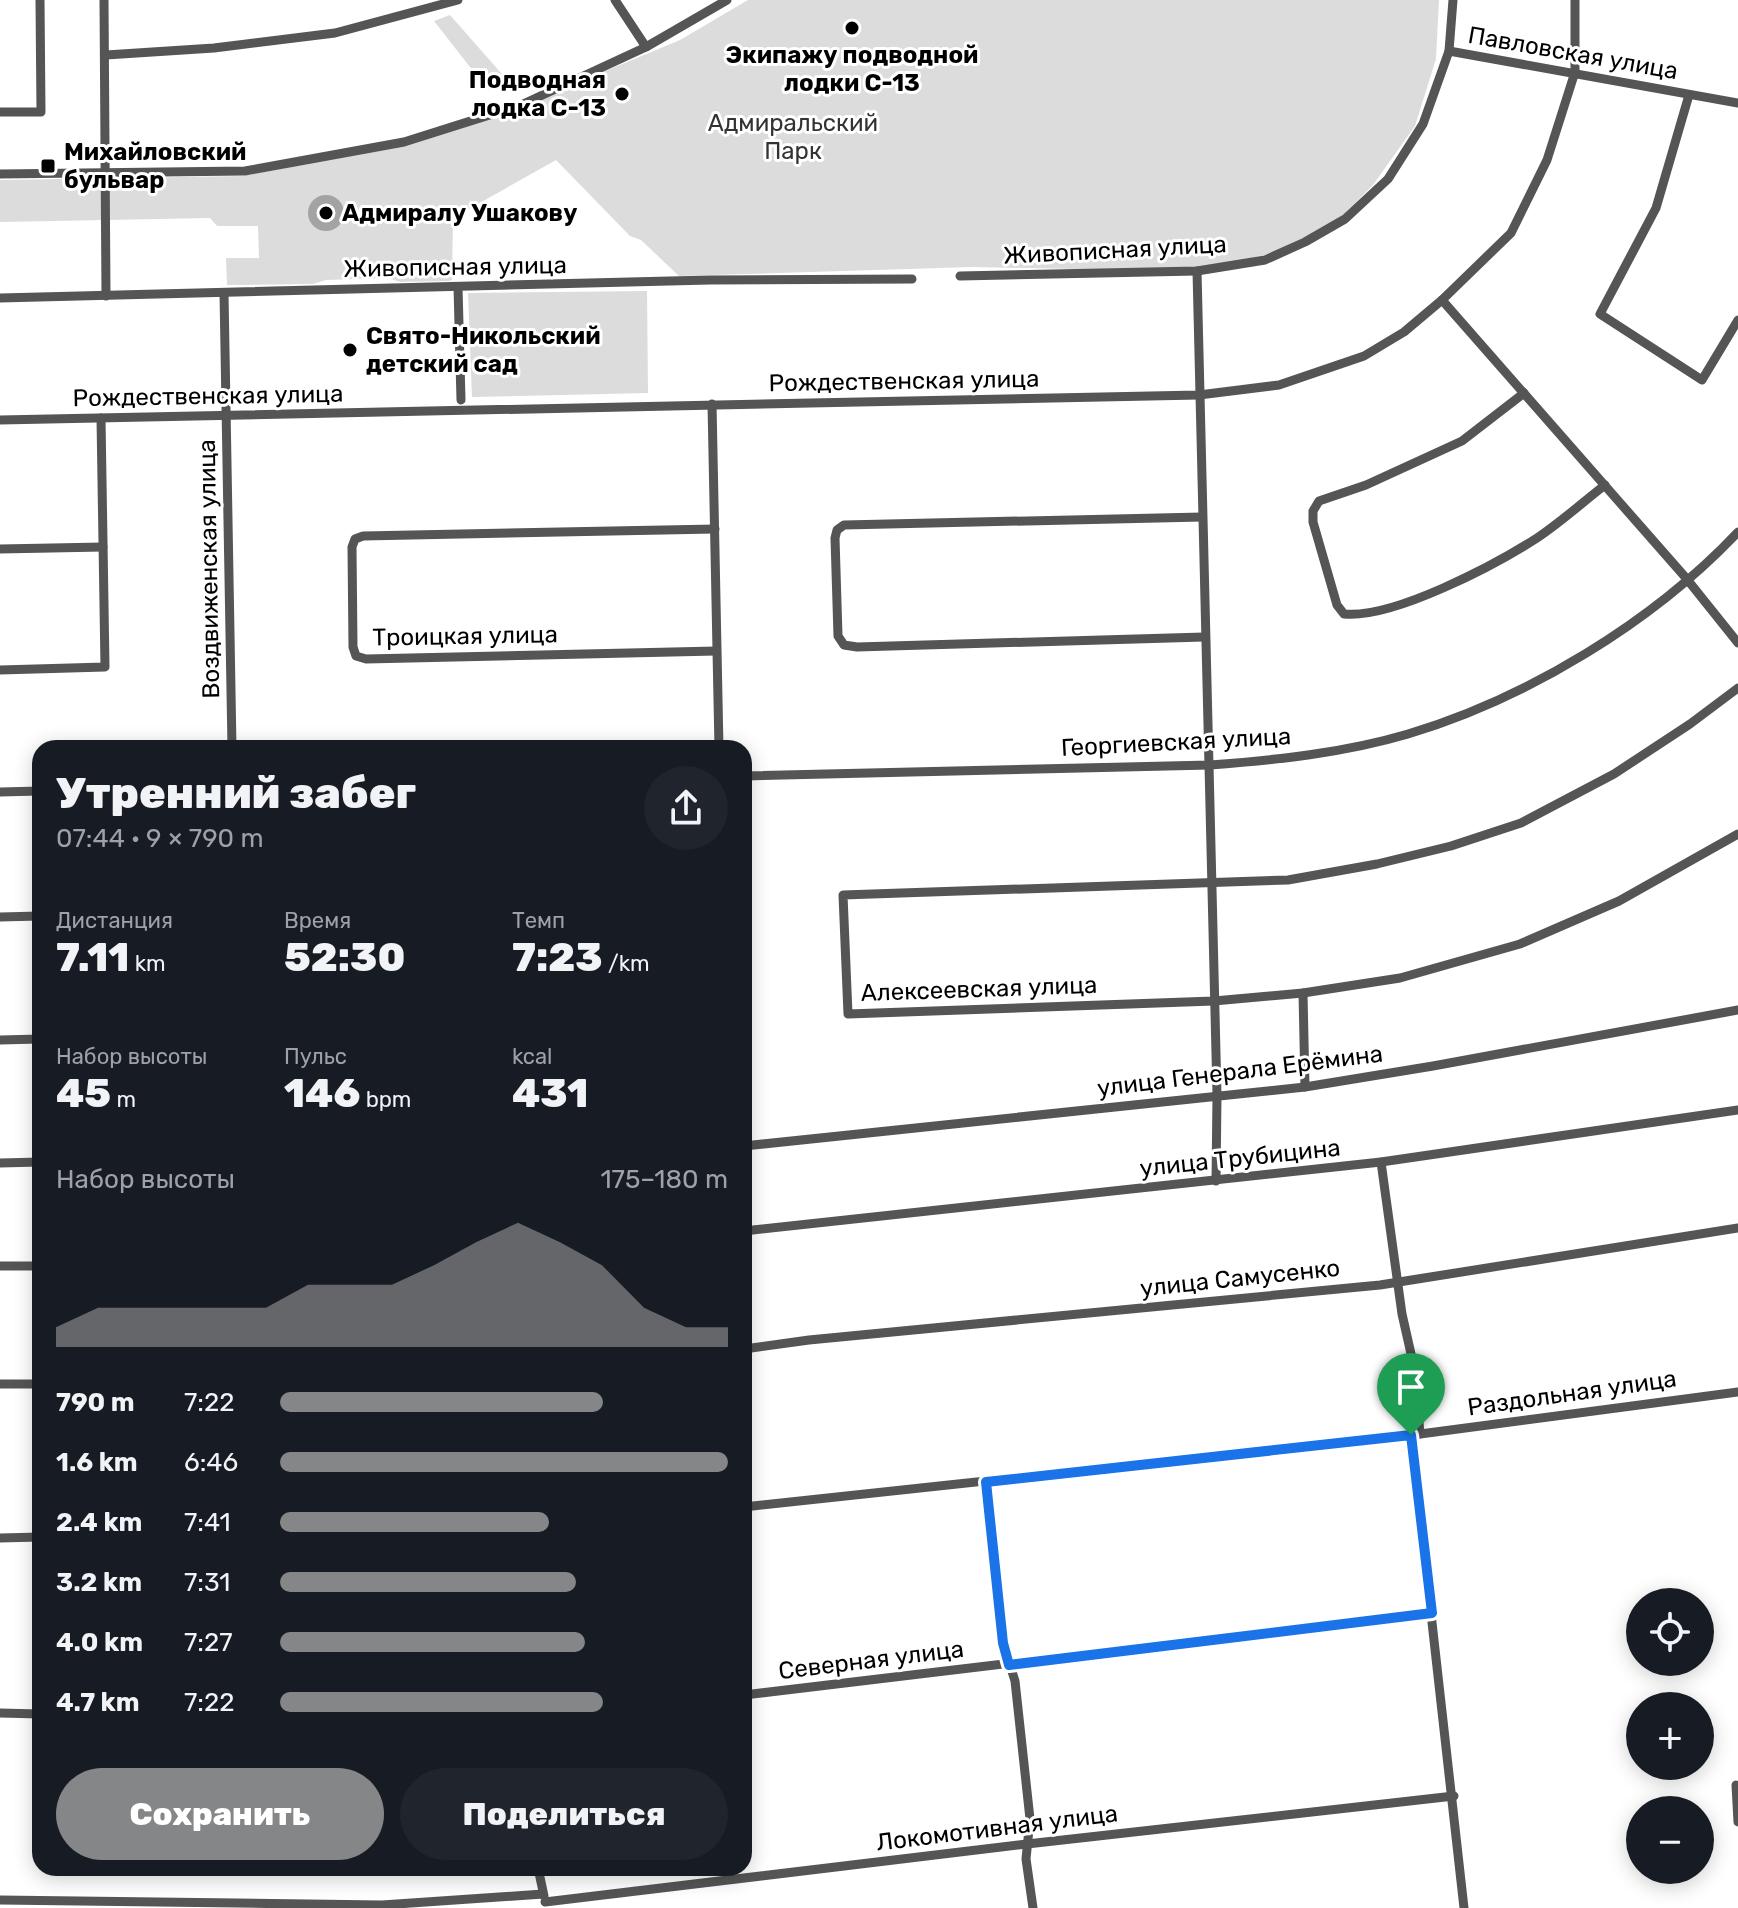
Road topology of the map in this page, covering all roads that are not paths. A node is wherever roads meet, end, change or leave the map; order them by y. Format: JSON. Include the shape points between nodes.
{"nodes":[{"id":1,"x":40,"y":0,"type":"edge"},
{"id":2,"x":104,"y":0,"type":"edge"},
{"id":3,"x":458,"y":0,"type":"edge"},
{"id":4,"x":615,"y":0,"type":"edge"},
{"id":5,"x":727,"y":0,"type":"edge"},
{"id":6,"x":1453,"y":0,"type":"edge"},
{"id":7,"x":1575,"y":0,"type":"edge"},
{"id":8,"x":646,"y":47,"type":"junction"},
{"id":9,"x":1449,"y":51,"type":"junction"},
{"id":10,"x":106,"y":55,"type":"junction"},
{"id":11,"x":1575,"y":72,"type":"junction"},
{"id":12,"x":1689,"y":95,"type":"junction"},
{"id":13,"x":1738,"y":103,"type":"edge"},
{"id":14,"x":0,"y":112,"type":"edge"},
{"id":15,"x":103,"y":173,"type":"junction"},
{"id":16,"x":0,"y":174,"type":"edge"},
{"id":17,"x":1197,"y":271,"type":"junction"},
{"id":18,"x":960,"y":276,"type":"dead end"},
{"id":19,"x":912,"y":279,"type":"dead end"},
{"id":20,"x":458,"y":287,"type":"junction"},
{"id":21,"x":224,"y":293,"type":"junction"},
{"id":22,"x":106,"y":296,"type":"junction"},
{"id":23,"x":0,"y":298,"type":"edge"},
{"id":24,"x":1442,"y":300,"type":"junction"},
{"id":25,"x":1738,"y":320,"type":"edge"},
{"id":26,"x":1524,"y":393,"type":"junction"},
{"id":27,"x":1199,"y":395,"type":"junction"},
{"id":28,"x":461,"y":400,"type":"dead end"},
{"id":29,"x":712,"y":404,"type":"junction"},
{"id":30,"x":226,"y":415,"type":"junction"},
{"id":31,"x":101,"y":418,"type":"junction"},
{"id":32,"x":0,"y":420,"type":"edge"},
{"id":33,"x":1605,"y":485,"type":"junction"},
{"id":34,"x":1202,"y":517,"type":"junction"},
{"id":35,"x":715,"y":529,"type":"junction"},
{"id":36,"x":1738,"y":532,"type":"edge"},
{"id":37,"x":103,"y":547,"type":"junction"},
{"id":38,"x":0,"y":549,"type":"edge"},
{"id":39,"x":1686,"y":578,"type":"junction"},
{"id":40,"x":1204,"y":637,"type":"junction"},
{"id":41,"x":1738,"y":643,"type":"edge"},
{"id":42,"x":716,"y":651,"type":"junction"},
{"id":43,"x":0,"y":670,"type":"edge"},
{"id":44,"x":1738,"y":688,"type":"edge"},
{"id":45,"x":232,"y":740,"type":"edge"},
{"id":46,"x":719,"y":740,"type":"edge"},
{"id":47,"x":1210,"y":765,"type":"junction"},
{"id":48,"x":752,"y":776,"type":"edge"},
{"id":49,"x":32,"y":791,"type":"edge"},
{"id":50,"x":0,"y":792,"type":"edge"},
{"id":51,"x":1738,"y":834,"type":"edge"},
{"id":52,"x":1210,"y":883,"type":"junction"},
{"id":53,"x":32,"y":916,"type":"edge"},
{"id":54,"x":0,"y":917,"type":"edge"},
{"id":55,"x":1303,"y":993,"type":"junction"},
{"id":56,"x":1214,"y":1001,"type":"junction"},
{"id":57,"x":1738,"y":1010,"type":"edge"},
{"id":58,"x":32,"y":1039,"type":"edge"},
{"id":59,"x":0,"y":1040,"type":"edge"},
{"id":60,"x":1305,"y":1087,"type":"junction"},
{"id":61,"x":1217,"y":1095,"type":"junction"},
{"id":62,"x":1738,"y":1110,"type":"edge"},
{"id":63,"x":752,"y":1145,"type":"edge"},
{"id":64,"x":32,"y":1162,"type":"edge"},
{"id":65,"x":1381,"y":1162,"type":"junction"},
{"id":66,"x":0,"y":1163,"type":"edge"},
{"id":67,"x":1216,"y":1181,"type":"junction"},
{"id":68,"x":1738,"y":1228,"type":"edge"},
{"id":69,"x":752,"y":1230,"type":"edge"},
{"id":70,"x":0,"y":1266,"type":"edge"},
{"id":71,"x":32,"y":1266,"type":"edge"},
{"id":72,"x":1398,"y":1282,"type":"junction"},
{"id":73,"x":752,"y":1348,"type":"edge"},
{"id":74,"x":0,"y":1384,"type":"edge"},
{"id":75,"x":32,"y":1384,"type":"edge"},
{"id":76,"x":1738,"y":1392,"type":"edge"},
{"id":77,"x":1416,"y":1434,"type":"junction"},
{"id":78,"x":986,"y":1482,"type":"junction"},
{"id":79,"x":752,"y":1506,"type":"edge"},
{"id":80,"x":32,"y":1537,"type":"edge"},
{"id":81,"x":0,"y":1538,"type":"edge"},
{"id":82,"x":1432,"y":1613,"type":"junction"},
{"id":83,"x":1009,"y":1665,"type":"junction"},
{"id":84,"x":752,"y":1694,"type":"edge"},
{"id":85,"x":0,"y":1713,"type":"edge"},
{"id":86,"x":32,"y":1714,"type":"edge"},
{"id":87,"x":1736,"y":1785,"type":"dead end"},
{"id":88,"x":1454,"y":1796,"type":"junction"},
{"id":89,"x":1738,"y":1822,"type":"edge"},
{"id":90,"x":1027,"y":1844,"type":"junction"},
{"id":91,"x":540,"y":1876,"type":"edge"},
{"id":92,"x":0,"y":1900,"type":"edge"},
{"id":93,"x":545,"y":1901,"type":"edge"},
{"id":94,"x":1033,"y":1908,"type":"edge"},
{"id":95,"x":1464,"y":1908,"type":"edge"}],
"edges":[{"from":1,"to":14,"type":"street","via":[[41,112]]},
{"from":2,"to":10,"type":"street"},
{"from":3,"to":10,"type":"street","via":[[335,33]]},
{"from":4,"to":8,"type":"street"},
{"from":5,"to":8,"type":"street"},
{"from":6,"to":9,"type":"street","name":"Живописная улица"},
{"from":7,"to":11,"type":"street","name":"Рождественская улица"},
{"from":8,"to":15,"type":"street","via":[[521,105],[404,142],[245,171]]},
{"from":9,"to":11,"type":"street","name":"Павловская улица"},
{"from":9,"to":17,"type":"street","name":"Живописная улица","via":[[1423,124],[1388,179],[1345,219],[1265,260]]},
{"from":10,"to":15,"type":"street"},
{"from":11,"to":12,"type":"street","name":"Павловская улица"},
{"from":11,"to":24,"type":"street","name":"Рождественская улица","via":[[1547,160],[1511,233]]},
{"from":12,"to":13,"type":"street","name":"Павловская улица"},
{"from":12,"to":25,"type":"street","name":"Павловская улица","via":[[1656,208],[1600,314],[1702,380]]},
{"from":15,"to":16,"type":"street"},
{"from":15,"to":22,"type":"street"},
{"from":17,"to":18,"type":"street","name":"Живописная улица"},
{"from":17,"to":27,"type":"street"},
{"from":19,"to":20,"type":"street","name":"Живописная улица"},
{"from":20,"to":21,"type":"street","name":"Живописная улица"},
{"from":20,"to":28,"type":"street"},
{"from":21,"to":22,"type":"street","name":"Живописная улица"},
{"from":21,"to":30,"type":"street","name":"Воздвиженская улица"},
{"from":22,"to":23,"type":"street","name":"Живописная улица"},
{"from":24,"to":26,"type":"street"},
{"from":24,"to":27,"type":"street","name":"Рождественская улица","via":[[1364,356],[1279,385]]},
{"from":26,"to":33,"type":"street"},
{"from":26,"to":33,"type":"street","via":[[1462,441],[1319,501],[1313,522],[1344,614],[1360,616],[1424,596],[1484,567],[1538,537]]},
{"from":27,"to":29,"type":"street","name":"Рождественская улица"},
{"from":27,"to":34,"type":"street"},
{"from":29,"to":30,"type":"street","name":"Рождественская улица"},
{"from":29,"to":35,"type":"street"},
{"from":30,"to":31,"type":"street","name":"Рождественская улица"},
{"from":30,"to":45,"type":"street","name":"Воздвиженская улица"},
{"from":31,"to":32,"type":"street","name":"Рождественская улица"},
{"from":31,"to":37,"type":"street"},
{"from":33,"to":39,"type":"street"},
{"from":34,"to":40,"type":"street"},
{"from":34,"to":40,"type":"street","via":[[844,525],[835,538],[838,636],[844,645]]},
{"from":35,"to":42,"type":"street"},
{"from":35,"to":42,"type":"street","name":"Троицкая улица","via":[[363,536],[352,547],[353,647],[356,656],[366,659]]},
{"from":36,"to":39,"type":"street","name":"Георгиевская улица"},
{"from":37,"to":38,"type":"street"},
{"from":37,"to":43,"type":"street","via":[[105,667]]},
{"from":39,"to":41,"type":"street"},
{"from":39,"to":47,"type":"street","name":"Георгиевская улица","via":[[1583,656],[1477,710],[1409,734],[1338,750]]},
{"from":40,"to":47,"type":"street"},
{"from":42,"to":46,"type":"street"},
{"from":44,"to":52,"type":"street","via":[[1614,774],[1521,823],[1377,864],[1288,880]]},
{"from":47,"to":48,"type":"street","name":"Георгиевская улица"},
{"from":47,"to":52,"type":"street"},
{"from":49,"to":50,"type":"street"},
{"from":51,"to":55,"type":"street","via":[[1619,901],[1520,944],[1400,978]]},
{"from":52,"to":56,"type":"street"},
{"from":52,"to":56,"type":"street","name":"Алексеевская улица","via":[[843,895],[848,1014]]},
{"from":53,"to":54,"type":"street"},
{"from":55,"to":56,"type":"street"},
{"from":55,"to":60,"type":"street"},
{"from":56,"to":61,"type":"street"},
{"from":57,"to":60,"type":"street","name":"улица Генерала Ерёмина"},
{"from":58,"to":59,"type":"street"},
{"from":60,"to":61,"type":"street","name":"улица Генерала Ерёмина"},
{"from":61,"to":63,"type":"street","name":"улица Генерала Ерёмина"},
{"from":61,"to":67,"type":"street"},
{"from":62,"to":65,"type":"street","name":"улица Трубицина"},
{"from":64,"to":66,"type":"street"},
{"from":65,"to":67,"type":"street","name":"улица Трубицина"},
{"from":65,"to":72,"type":"street"},
{"from":67,"to":69,"type":"street","name":"улица Трубицина"},
{"from":68,"to":72,"type":"street","name":"улица Самусенко"},
{"from":70,"to":71,"type":"street"},
{"from":72,"to":73,"type":"street","name":"улица Самусенко"},
{"from":72,"to":77,"type":"street","via":[[1414,1367]]},
{"from":74,"to":75,"type":"street"},
{"from":76,"to":77,"type":"street","name":"Раздольная улица"},
{"from":77,"to":78,"type":"street","name":"Раздольная улица"},
{"from":77,"to":82,"type":"street"},
{"from":78,"to":79,"type":"street","name":"Раздольная улица"},
{"from":78,"to":83,"type":"street"},
{"from":80,"to":81,"type":"street"},
{"from":82,"to":83,"type":"street","name":"Северная улица"},
{"from":82,"to":88,"type":"street"},
{"from":83,"to":84,"type":"street","name":"Северная улица"},
{"from":83,"to":90,"type":"street","via":[[1030,1819]]},
{"from":85,"to":86,"type":"street"},
{"from":87,"to":89,"type":"street"},
{"from":88,"to":90,"type":"street","name":"Локомотивная улица"},
{"from":88,"to":95,"type":"street"},
{"from":90,"to":93,"type":"street","name":"Локомотивная улица"},
{"from":90,"to":94,"type":"street"},
{"from":91,"to":93,"type":"street"},
{"from":92,"to":93,"type":"street","name":"Локомотивная улица","via":[[382,1905]]}]}
